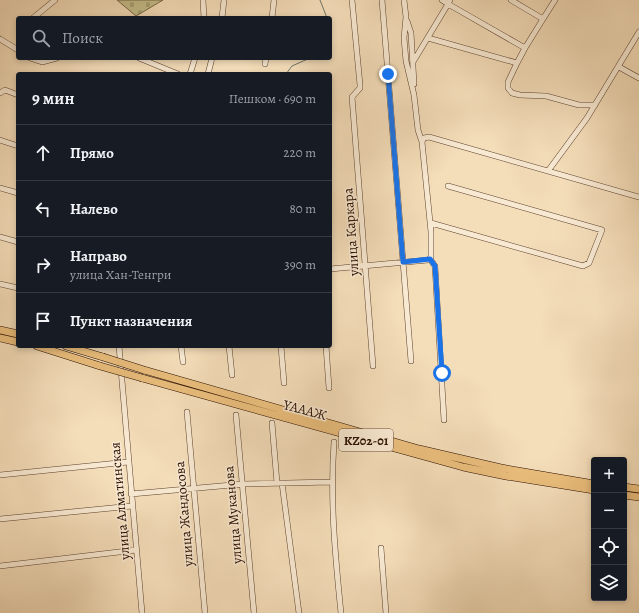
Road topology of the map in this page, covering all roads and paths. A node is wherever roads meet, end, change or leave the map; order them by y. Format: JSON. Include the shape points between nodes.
{"nodes":[{"id":1,"x":55,"y":0,"type":"edge"},
{"id":2,"x":203,"y":0,"type":"edge"},
{"id":3,"x":224,"y":0,"type":"edge"},
{"id":4,"x":274,"y":0,"type":"edge"},
{"id":5,"x":352,"y":0,"type":"edge"},
{"id":6,"x":382,"y":0,"type":"edge"},
{"id":7,"x":404,"y":0,"type":"edge"},
{"id":8,"x":442,"y":0,"type":"edge"},
{"id":9,"x":511,"y":0,"type":"edge"},
{"id":10,"x":555,"y":0,"type":"edge"},
{"id":11,"x":449,"y":2,"type":"edge"},
{"id":12,"x":35,"y":16,"type":"edge"},
{"id":13,"x":204,"y":16,"type":"edge"},
{"id":14,"x":222,"y":16,"type":"edge"},
{"id":15,"x":272,"y":16,"type":"edge"},
{"id":16,"x":406,"y":18,"type":"junction"},
{"id":17,"x":543,"y":19,"type":"junction"},
{"id":18,"x":638,"y":36,"type":"edge"},
{"id":19,"x":428,"y":38,"type":"junction"},
{"id":20,"x":0,"y":39,"type":"edge"},
{"id":21,"x":525,"y":48,"type":"junction"},
{"id":22,"x":16,"y":49,"type":"edge"},
{"id":23,"x":36,"y":60,"type":"edge"},
{"id":24,"x":50,"y":60,"type":"edge"},
{"id":25,"x":144,"y":60,"type":"edge"},
{"id":26,"x":194,"y":60,"type":"edge"},
{"id":27,"x":212,"y":60,"type":"edge"},
{"id":28,"x":266,"y":60,"type":"edge"},
{"id":29,"x":413,"y":62,"type":"junction"},
{"id":30,"x":517,"y":63,"type":"junction"},
{"id":31,"x":266,"y":64,"type":"dead end"},
{"id":32,"x":619,"y":67,"type":"junction"},
{"id":33,"x":173,"y":72,"type":"edge"},
{"id":34,"x":191,"y":72,"type":"edge"},
{"id":35,"x":208,"y":72,"type":"edge"},
{"id":36,"x":639,"y":78,"type":"edge"},
{"id":37,"x":0,"y":93,"type":"edge"},
{"id":38,"x":16,"y":94,"type":"edge"},
{"id":39,"x":414,"y":95,"type":"junction"},
{"id":40,"x":596,"y":105,"type":"junction"},
{"id":41,"x":0,"y":140,"type":"edge"},
{"id":42,"x":422,"y":142,"type":"junction"},
{"id":43,"x":16,"y":145,"type":"edge"},
{"id":44,"x":548,"y":171,"type":"junction"},
{"id":45,"x":448,"y":186,"type":"dead end"},
{"id":46,"x":0,"y":188,"type":"edge"},
{"id":47,"x":16,"y":192,"type":"edge"},
{"id":48,"x":639,"y":197,"type":"edge"},
{"id":49,"x":431,"y":223,"type":"junction"},
{"id":50,"x":0,"y":237,"type":"edge"},
{"id":51,"x":16,"y":241,"type":"edge"},
{"id":52,"x":430,"y":259,"type":"junction"},
{"id":53,"x":403,"y":262,"type":"junction"},
{"id":54,"x":365,"y":266,"type":"junction"},
{"id":55,"x":332,"y":269,"type":"edge"},
{"id":56,"x":0,"y":284,"type":"edge"},
{"id":57,"x":16,"y":288,"type":"edge"},
{"id":58,"x":0,"y":330,"type":"edge"},
{"id":59,"x":16,"y":334,"type":"edge"},
{"id":60,"x":0,"y":338,"type":"edge"},
{"id":61,"x":16,"y":342,"type":"edge"},
{"id":62,"x":42,"y":348,"type":"edge"},
{"id":63,"x":73,"y":348,"type":"edge"},
{"id":64,"x":119,"y":348,"type":"edge"},
{"id":65,"x":181,"y":348,"type":"edge"},
{"id":66,"x":229,"y":348,"type":"edge"},
{"id":67,"x":281,"y":348,"type":"edge"},
{"id":68,"x":326,"y":348,"type":"edge"},
{"id":69,"x":411,"y":361,"type":"dead end"},
{"id":70,"x":183,"y":362,"type":"dead end"},
{"id":71,"x":372,"y":366,"type":"dead end"},
{"id":72,"x":232,"y":375,"type":"dead end"},
{"id":73,"x":284,"y":384,"type":"dead end"},
{"id":74,"x":330,"y":388,"type":"dead end"},
{"id":75,"x":187,"y":412,"type":"dead end"},
{"id":76,"x":236,"y":415,"type":"dead end"},
{"id":77,"x":444,"y":420,"type":"dead end"},
{"id":78,"x":272,"y":423,"type":"dead end"},
{"id":79,"x":334,"y":442,"type":"dead end"},
{"id":80,"x":128,"y":462,"type":"junction"},
{"id":81,"x":0,"y":475,"type":"edge"},
{"id":82,"x":331,"y":482,"type":"junction"},
{"id":83,"x":280,"y":483,"type":"junction"},
{"id":84,"x":591,"y":483,"type":"edge"},
{"id":85,"x":243,"y":484,"type":"junction"},
{"id":86,"x":193,"y":488,"type":"junction"},
{"id":87,"x":627,"y":488,"type":"edge"},
{"id":88,"x":639,"y":489,"type":"edge"},
{"id":89,"x":591,"y":490,"type":"edge"},
{"id":90,"x":131,"y":494,"type":"junction"},
{"id":91,"x":627,"y":495,"type":"edge"},
{"id":92,"x":639,"y":497,"type":"edge"},
{"id":93,"x":132,"y":506,"type":"junction"},
{"id":94,"x":0,"y":519,"type":"edge"},
{"id":95,"x":381,"y":548,"type":"dead end"},
{"id":96,"x":136,"y":550,"type":"junction"},
{"id":97,"x":0,"y":566,"type":"edge"},
{"id":98,"x":142,"y":613,"type":"edge"},
{"id":99,"x":204,"y":613,"type":"edge"},
{"id":100,"x":254,"y":613,"type":"edge"},
{"id":101,"x":299,"y":613,"type":"edge"},
{"id":102,"x":342,"y":613,"type":"edge"},
{"id":103,"x":386,"y":613,"type":"edge"}],
"edges":[{"from":1,"to":12,"type":"street"},
{"from":2,"to":13,"type":"street"},
{"from":3,"to":14,"type":"street"},
{"from":4,"to":15,"type":"street"},
{"from":5,"to":54,"type":"street","name":"улица Каркара","via":[[360,85],[352,97]]},
{"from":6,"to":53,"type":"street"},
{"from":7,"to":16,"type":"street"},
{"from":8,"to":11,"type":"street"},
{"from":9,"to":17,"type":"street"},
{"from":10,"to":17,"type":"street"},
{"from":11,"to":19,"type":"street"},
{"from":11,"to":21,"type":"street"},
{"from":16,"to":29,"type":"street","via":[[411,33]]},
{"from":16,"to":39,"type":"street","via":[[406,61]]},
{"from":17,"to":21,"type":"street"},
{"from":18,"to":32,"type":"street"},
{"from":19,"to":29,"type":"street"},
{"from":19,"to":30,"type":"street"},
{"from":20,"to":22,"type":"street"},
{"from":21,"to":30,"type":"street"},
{"from":23,"to":24,"type":"street"},
{"from":25,"to":33,"type":"street"},
{"from":26,"to":34,"type":"street"},
{"from":27,"to":35,"type":"street"},
{"from":28,"to":31,"type":"street"},
{"from":29,"to":39,"type":"street"},
{"from":30,"to":40,"type":"street","via":[[508,82],[508,88],[512,93],[546,96],[579,105]]},
{"from":32,"to":36,"type":"street"},
{"from":32,"to":40,"type":"street"},
{"from":37,"to":38,"type":"street","via":[[5,90]]},
{"from":39,"to":42,"type":"street"},
{"from":40,"to":44,"type":"street"},
{"from":41,"to":43,"type":"street"},
{"from":42,"to":44,"type":"street","via":[[424,138],[429,137]]},
{"from":42,"to":49,"type":"street"},
{"from":44,"to":48,"type":"street"},
{"from":45,"to":49,"type":"street","via":[[602,230],[589,263],[583,266]]},
{"from":46,"to":47,"type":"street"},
{"from":49,"to":52,"type":"street","via":[[433,255]]},
{"from":50,"to":51,"type":"street"},
{"from":52,"to":53,"type":"street"},
{"from":52,"to":77,"type":"street","via":[[435,266]]},
{"from":53,"to":54,"type":"street"},
{"from":53,"to":69,"type":"street"},
{"from":54,"to":55,"type":"street"},
{"from":54,"to":71,"type":"street","name":"улица Каркара"},
{"from":56,"to":57,"type":"street"},
{"from":58,"to":59,"type":"highway"},
{"from":60,"to":61,"type":"highway"},
{"from":62,"to":89,"type":"highway","name":"ҮАААЖ","number":"KZ02-01","bridge":true,"via":[[463,467]]},
{"from":63,"to":84,"type":"highway","name":"ҮАААЖ","number":"KZ02-01","bridge":true,"via":[[419,449],[501,468]]},
{"from":64,"to":80,"type":"street","name":"улица Алматинская"},
{"from":65,"to":70,"type":"street"},
{"from":66,"to":72,"type":"street"},
{"from":67,"to":73,"type":"street"},
{"from":68,"to":74,"type":"street"},
{"from":75,"to":86,"type":"street","name":"улица Жандосова"},
{"from":76,"to":85,"type":"street","name":"улица Муканова"},
{"from":78,"to":83,"type":"street"},
{"from":79,"to":82,"type":"street"},
{"from":80,"to":81,"type":"street"},
{"from":80,"to":90,"type":"street","name":"улица Алматинская"},
{"from":82,"to":83,"type":"street"},
{"from":82,"to":102,"type":"street","via":[[332,522]]},
{"from":83,"to":85,"type":"street"},
{"from":83,"to":101,"type":"street"},
{"from":85,"to":86,"type":"street"},
{"from":85,"to":100,"type":"street","name":"улица Муканова"},
{"from":86,"to":90,"type":"street"},
{"from":86,"to":99,"type":"street","name":"улица Жандосова"},
{"from":87,"to":88,"type":"highway"},
{"from":90,"to":93,"type":"street","name":"улица Алматинская"},
{"from":91,"to":92,"type":"highway"},
{"from":93,"to":94,"type":"street"},
{"from":93,"to":96,"type":"street","name":"улица Алматинская"},
{"from":95,"to":103,"type":"street"},
{"from":96,"to":97,"type":"street"},
{"from":96,"to":98,"type":"street","name":"улица Алматинская"}]}
